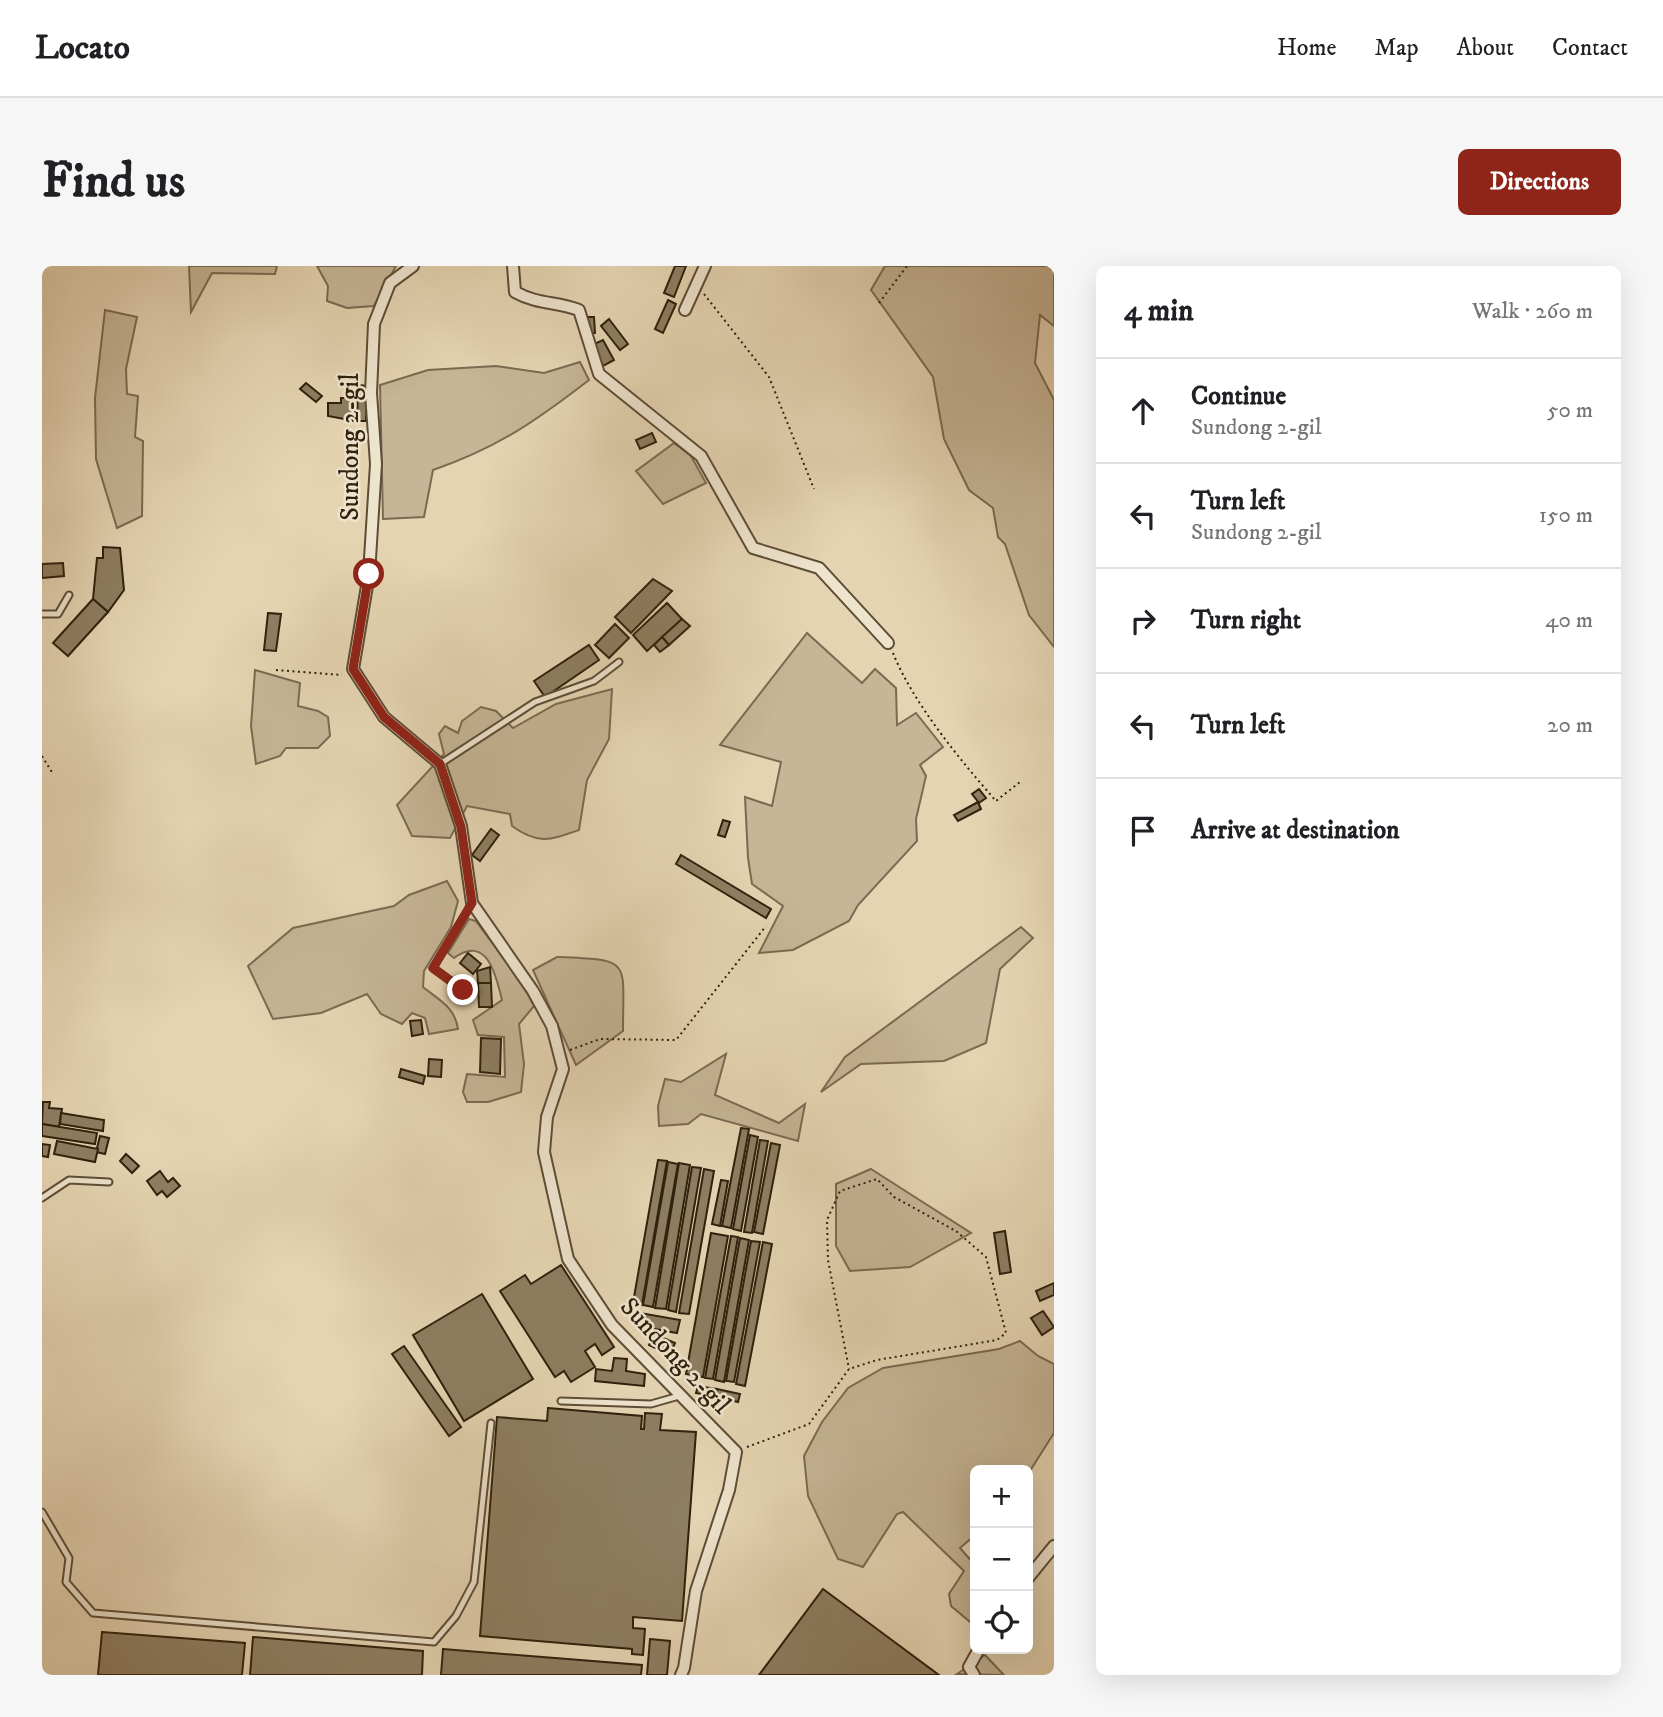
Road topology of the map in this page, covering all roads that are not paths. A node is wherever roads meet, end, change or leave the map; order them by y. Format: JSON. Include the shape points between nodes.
{"nodes":[{"id":1,"x":413,"y":266,"type":"edge"},
{"id":2,"x":513,"y":266,"type":"edge"},
{"id":3,"x":705,"y":266,"type":"edge"},
{"id":4,"x":685,"y":310,"type":"dead end"},
{"id":5,"x":69,"y":595,"type":"dead end"},
{"id":6,"x":42,"y":614,"type":"edge"},
{"id":7,"x":888,"y":643,"type":"road end"},
{"id":8,"x":619,"y":662,"type":"dead end"},
{"id":9,"x":440,"y":764,"type":"junction"},
{"id":10,"x":472,"y":903,"type":"junction"},
{"id":11,"x":463,"y":990,"type":"dead end"},
{"id":12,"x":109,"y":1182,"type":"dead end"},
{"id":13,"x":42,"y":1198,"type":"edge"},
{"id":14,"x":682,"y":1395,"type":"junction"},
{"id":15,"x":561,"y":1401,"type":"dead end"},
{"id":16,"x":491,"y":1423,"type":"dead end"},
{"id":17,"x":42,"y":1512,"type":"edge"},
{"id":18,"x":1054,"y":1546,"type":"edge"},
{"id":19,"x":1033,"y":1572,"type":"edge"},
{"id":20,"x":976,"y":1654,"type":"edge"},
{"id":21,"x":681,"y":1675,"type":"edge"},
{"id":22,"x":974,"y":1675,"type":"edge"}],
"edges":[{"from":1,"to":9,"type":"street","name":"Sundong 2-gil","via":[[390,283],[374,324],[376,464],[369,574],[353,669],[384,717]]},
{"from":2,"to":7,"type":"street","via":[[515,292],[536,303],[579,310],[599,374],[701,456],[753,548],[819,568]]},
{"from":3,"to":4,"type":"street"},
{"from":5,"to":6,"type":"lane","via":[[58,614]]},
{"from":8,"to":9,"type":"lane","via":[[594,681],[535,702]]},
{"from":9,"to":10,"type":"street","name":"Sundong 2-gil","via":[[461,827]]},
{"from":10,"to":11,"type":"lane","via":[[433,968]]},
{"from":10,"to":14,"type":"street","name":"Sundong 2-gil","via":[[552,1026],[563,1069],[547,1117],[544,1152],[568,1259],[612,1325]]},
{"from":12,"to":13,"type":"lane","via":[[69,1180]]},
{"from":14,"to":15,"type":"lane","via":[[651,1404]]},
{"from":14,"to":21,"type":"street","name":"Sundong 2-gil","via":[[736,1452],[729,1490],[696,1591]]},
{"from":16,"to":17,"type":"lane","via":[[474,1583],[456,1616],[434,1642],[93,1613],[66,1582],[69,1558]]},
{"from":18,"to":19,"type":"street"},
{"from":20,"to":22,"type":"street","via":[[969,1667]]}]}
